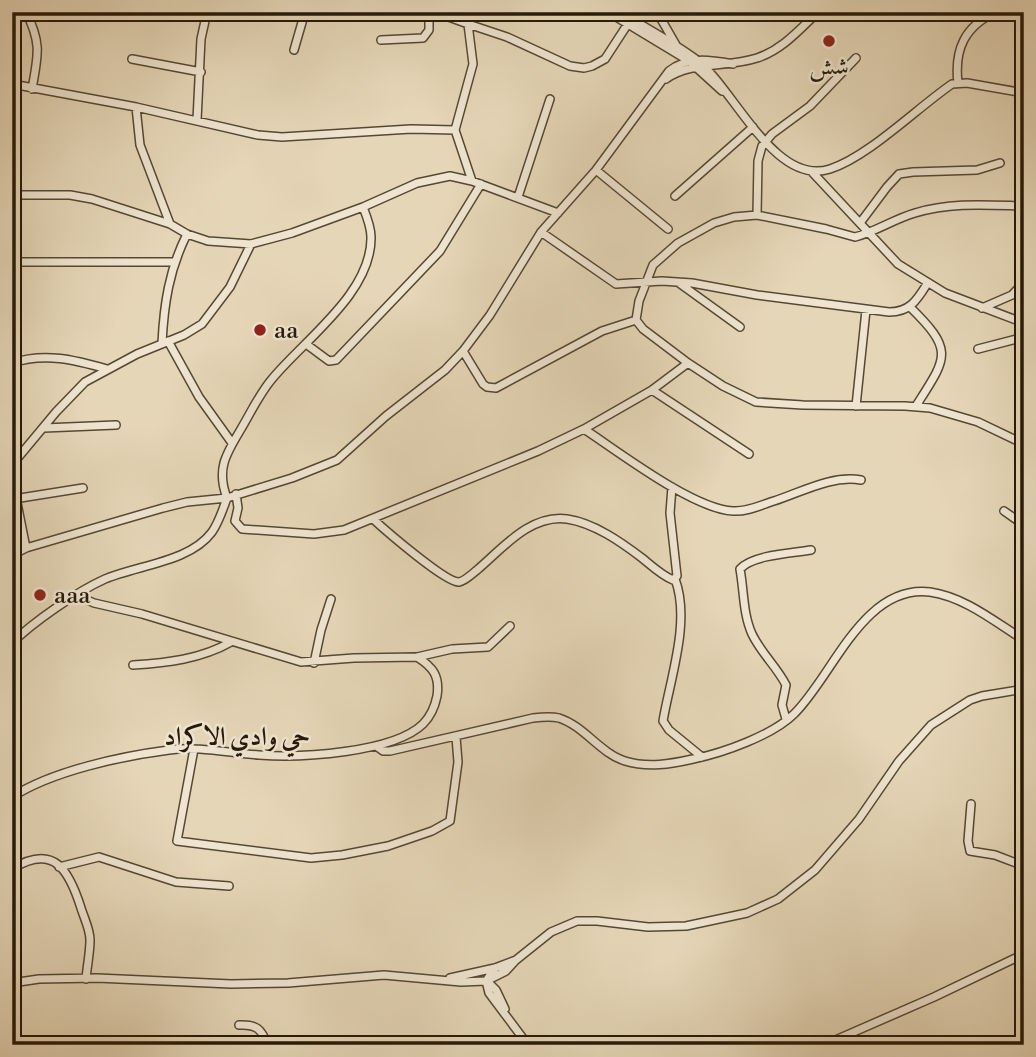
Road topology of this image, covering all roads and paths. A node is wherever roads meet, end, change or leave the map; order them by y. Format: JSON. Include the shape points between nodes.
{"nodes":[{"id":1,"x":26,"y":12,"type":"edge"},
{"id":2,"x":207,"y":12,"type":"edge"},
{"id":3,"x":305,"y":12,"type":"edge"},
{"id":4,"x":429,"y":12,"type":"edge"},
{"id":5,"x":435,"y":12,"type":"edge"},
{"id":6,"x":608,"y":12,"type":"edge"},
{"id":7,"x":620,"y":12,"type":"edge"},
{"id":8,"x":657,"y":12,"type":"edge"},
{"id":9,"x":996,"y":12,"type":"edge"},
{"id":10,"x":815,"y":14,"type":"edge"},
{"id":11,"x":630,"y":22,"type":"junction"},
{"id":12,"x":468,"y":24,"type":"junction"},
{"id":13,"x":382,"y":40,"type":"dead end"},
{"id":14,"x":676,"y":49,"type":"junction"},
{"id":15,"x":294,"y":50,"type":"dead end"},
{"id":16,"x":856,"y":58,"type":"dead end"},
{"id":17,"x":132,"y":59,"type":"dead end"},
{"id":18,"x":689,"y":61,"type":"junction"},
{"id":19,"x":697,"y":64,"type":"junction"},
{"id":20,"x":733,"y":64,"type":"junction"},
{"id":21,"x":705,"y":67,"type":"junction"},
{"id":22,"x":201,"y":72,"type":"junction"},
{"id":23,"x":12,"y":83,"type":"edge"},
{"id":24,"x":958,"y":83,"type":"junction"},
{"id":25,"x":660,"y":84,"type":"junction"},
{"id":26,"x":33,"y":89,"type":"junction"},
{"id":27,"x":1024,"y":93,"type":"edge"},
{"id":28,"x":729,"y":95,"type":"junction"},
{"id":29,"x":551,"y":99,"type":"dead end"},
{"id":30,"x":136,"y":107,"type":"junction"},
{"id":31,"x":197,"y":120,"type":"junction"},
{"id":32,"x":753,"y":127,"type":"junction"},
{"id":33,"x":455,"y":130,"type":"junction"},
{"id":34,"x":765,"y":140,"type":"junction"},
{"id":35,"x":1000,"y":163,"type":"dead end"},
{"id":36,"x":596,"y":170,"type":"junction"},
{"id":37,"x":813,"y":173,"type":"junction"},
{"id":38,"x":472,"y":181,"type":"junction"},
{"id":39,"x":481,"y":184,"type":"junction"},
{"id":40,"x":12,"y":195,"type":"edge"},
{"id":41,"x":674,"y":196,"type":"dead end"},
{"id":42,"x":518,"y":197,"type":"junction"},
{"id":43,"x":1024,"y":206,"type":"edge"},
{"id":44,"x":363,"y":207,"type":"junction"},
{"id":45,"x":558,"y":213,"type":"junction"},
{"id":46,"x":757,"y":215,"type":"junction"},
{"id":47,"x":860,"y":223,"type":"junction"},
{"id":48,"x":170,"y":224,"type":"junction"},
{"id":49,"x":668,"y":229,"type":"dead end"},
{"id":50,"x":541,"y":232,"type":"junction"},
{"id":51,"x":868,"y":232,"type":"junction"},
{"id":52,"x":187,"y":234,"type":"junction"},
{"id":53,"x":251,"y":244,"type":"junction"},
{"id":54,"x":12,"y":262,"type":"edge"},
{"id":55,"x":173,"y":262,"type":"junction"},
{"id":56,"x":646,"y":282,"type":"junction"},
{"id":57,"x":678,"y":282,"type":"junction"},
{"id":58,"x":1024,"y":282,"type":"edge"},
{"id":59,"x":928,"y":284,"type":"junction"},
{"id":60,"x":910,"y":307,"type":"junction"},
{"id":61,"x":982,"y":308,"type":"junction"},
{"id":62,"x":866,"y":310,"type":"junction"},
{"id":63,"x":636,"y":320,"type":"junction"},
{"id":64,"x":1024,"y":323,"type":"edge"},
{"id":65,"x":740,"y":327,"type":"dead end"},
{"id":66,"x":1024,"y":337,"type":"edge"},
{"id":67,"x":165,"y":342,"type":"junction"},
{"id":68,"x":306,"y":344,"type":"junction"},
{"id":69,"x":978,"y":349,"type":"dead end"},
{"id":70,"x":463,"y":351,"type":"junction"},
{"id":71,"x":12,"y":363,"type":"edge"},
{"id":72,"x":688,"y":363,"type":"junction"},
{"id":73,"x":107,"y":369,"type":"junction"},
{"id":74,"x":652,"y":390,"type":"junction"},
{"id":75,"x":856,"y":406,"type":"junction"},
{"id":76,"x":916,"y":406,"type":"junction"},
{"id":77,"x":116,"y":425,"type":"dead end"},
{"id":78,"x":44,"y":428,"type":"junction"},
{"id":79,"x":584,"y":429,"type":"junction"},
{"id":80,"x":232,"y":443,"type":"junction"},
{"id":81,"x":1024,"y":444,"type":"edge"},
{"id":82,"x":749,"y":454,"type":"dead end"},
{"id":83,"x":14,"y":461,"type":"edge"},
{"id":84,"x":861,"y":480,"type":"dead end"},
{"id":85,"x":672,"y":487,"type":"junction"},
{"id":86,"x":83,"y":488,"type":"dead end"},
{"id":87,"x":236,"y":494,"type":"junction"},
{"id":88,"x":228,"y":498,"type":"junction"},
{"id":89,"x":14,"y":499,"type":"edge"},
{"id":90,"x":1004,"y":511,"type":"dead end"},
{"id":91,"x":373,"y":519,"type":"junction"},
{"id":92,"x":1024,"y":525,"type":"edge"},
{"id":93,"x":26,"y":548,"type":"junction"},
{"id":94,"x":811,"y":550,"type":"dead end"},
{"id":95,"x":12,"y":555,"type":"edge"},
{"id":96,"x":675,"y":579,"type":"junction"},
{"id":97,"x":80,"y":594,"type":"junction"},
{"id":98,"x":331,"y":599,"type":"dead end"},
{"id":99,"x":510,"y":626,"type":"dead end"},
{"id":100,"x":1024,"y":640,"type":"edge"},
{"id":101,"x":232,"y":642,"type":"junction"},
{"id":102,"x":12,"y":643,"type":"edge"},
{"id":103,"x":417,"y":657,"type":"junction"},
{"id":104,"x":314,"y":663,"type":"junction"},
{"id":105,"x":133,"y":665,"type":"dead end"},
{"id":106,"x":1024,"y":689,"type":"edge"},
{"id":107,"x":786,"y":719,"type":"junction"},
{"id":108,"x":456,"y":737,"type":"junction"},
{"id":109,"x":376,"y":746,"type":"junction"},
{"id":110,"x":194,"y":749,"type":"junction"},
{"id":111,"x":702,"y":757,"type":"junction"},
{"id":112,"x":12,"y":797,"type":"edge"},
{"id":113,"x":971,"y":804,"type":"dead end"},
{"id":114,"x":1024,"y":866,"type":"edge"},
{"id":115,"x":59,"y":867,"type":"junction"},
{"id":116,"x":12,"y":869,"type":"edge"},
{"id":117,"x":229,"y":886,"type":"dead end"},
{"id":118,"x":1024,"y":954,"type":"edge"},
{"id":119,"x":516,"y":960,"type":"junction"},
{"id":120,"x":495,"y":968,"type":"junction"},
{"id":121,"x":473,"y":974,"type":"junction"},
{"id":122,"x":86,"y":979,"type":"junction"},
{"id":123,"x":441,"y":979,"type":"junction"},
{"id":124,"x":486,"y":981,"type":"junction"},
{"id":125,"x":12,"y":983,"type":"edge"},
{"id":126,"x":239,"y":1026,"type":"dead end"},
{"id":127,"x":268,"y":1045,"type":"edge"},
{"id":128,"x":528,"y":1045,"type":"edge"},
{"id":129,"x":824,"y":1045,"type":"edge"}],
"edges":[{"from":1,"to":26,"type":"street","via":[[38,38]]},
{"from":2,"to":22,"type":"street"},
{"from":3,"to":15,"type":"street"},
{"from":4,"to":13,"type":"street","via":[[429,30],[423,38]]},
{"from":5,"to":12,"type":"street"},
{"from":6,"to":11,"type":"street"},
{"from":7,"to":11,"type":"street"},
{"from":8,"to":14,"type":"street"},
{"from":9,"to":24,"type":"street","via":[[976,23],[965,38],[956,65]]},
{"from":10,"to":20,"type":"street","via":[[774,51]]},
{"from":11,"to":12,"type":"street","via":[[605,59],[577,68]]},
{"from":11,"to":14,"type":"street"},
{"from":12,"to":33,"type":"street","via":[[473,64]]},
{"from":14,"to":18,"type":"street"},
{"from":14,"to":19,"type":"street"},
{"from":16,"to":34,"type":"street","via":[[810,106]]},
{"from":17,"to":22,"type":"street"},
{"from":18,"to":19,"type":"street"},
{"from":18,"to":25,"type":"street","via":[[673,67]]},
{"from":19,"to":20,"type":"street"},
{"from":19,"to":21,"type":"street"},
{"from":19,"to":25,"type":"street"},
{"from":19,"to":28,"type":"street"},
{"from":20,"to":21,"type":"street"},
{"from":21,"to":28,"type":"street"},
{"from":22,"to":31,"type":"street"},
{"from":23,"to":26,"type":"street"},
{"from":24,"to":27,"type":"street"},
{"from":24,"to":37,"type":"street","via":[[850,159]]},
{"from":25,"to":36,"type":"street"},
{"from":26,"to":30,"type":"street"},
{"from":28,"to":32,"type":"street"},
{"from":29,"to":42,"type":"street"},
{"from":30,"to":31,"type":"street"},
{"from":30,"to":48,"type":"street","via":[[141,145]]},
{"from":31,"to":33,"type":"street","via":[[282,137]]},
{"from":32,"to":34,"type":"street"},
{"from":32,"to":41,"type":"street"},
{"from":33,"to":38,"type":"street"},
{"from":34,"to":37,"type":"street","via":[[790,164]]},
{"from":34,"to":46,"type":"street","via":[[758,161]]},
{"from":35,"to":47,"type":"street","via":[[977,170],[899,174]]},
{"from":36,"to":45,"type":"street"},
{"from":36,"to":49,"type":"street"},
{"from":37,"to":47,"type":"street"},
{"from":38,"to":39,"type":"street"},
{"from":38,"to":44,"type":"street","via":[[440,176]]},
{"from":39,"to":42,"type":"street"},
{"from":39,"to":68,"type":"street","via":[[440,251],[336,360],[329,361]]},
{"from":40,"to":48,"type":"street","via":[[92,199]]},
{"from":42,"to":45,"type":"street"},
{"from":43,"to":51,"type":"street","via":[[938,207]]},
{"from":44,"to":53,"type":"street"},
{"from":44,"to":68,"type":"street","via":[[371,237],[364,268],[343,302]]},
{"from":45,"to":50,"type":"street"},
{"from":46,"to":51,"type":"street","via":[[849,237]]},
{"from":46,"to":56,"type":"street","via":[[725,220],[688,237],[658,259]]},
{"from":47,"to":51,"type":"street"},
{"from":48,"to":52,"type":"street"},
{"from":50,"to":56,"type":"street","via":[[616,284]]},
{"from":50,"to":70,"type":"street"},
{"from":51,"to":59,"type":"street","via":[[891,258]]},
{"from":52,"to":53,"type":"street","via":[[208,241]]},
{"from":52,"to":55,"type":"street"},
{"from":53,"to":67,"type":"street","via":[[230,287],[202,324]]},
{"from":54,"to":55,"type":"street"},
{"from":55,"to":67,"type":"street","via":[[163,320]]},
{"from":56,"to":57,"type":"street"},
{"from":56,"to":63,"type":"street"},
{"from":57,"to":62,"type":"street"},
{"from":57,"to":65,"type":"street"},
{"from":58,"to":61,"type":"street","via":[[1012,295]]},
{"from":59,"to":60,"type":"street"},
{"from":59,"to":61,"type":"street"},
{"from":60,"to":62,"type":"street","via":[[896,312]]},
{"from":60,"to":76,"type":"street","via":[[935,333],[943,353]]},
{"from":61,"to":64,"type":"street"},
{"from":62,"to":75,"type":"street"},
{"from":63,"to":70,"type":"street","via":[[602,331],[496,388],[483,384]]},
{"from":63,"to":72,"type":"street"},
{"from":66,"to":69,"type":"street"},
{"from":67,"to":73,"type":"street"},
{"from":67,"to":80,"type":"street"},
{"from":68,"to":80,"type":"street","via":[[272,379]]},
{"from":70,"to":87,"type":"street","via":[[337,460]]},
{"from":71,"to":73,"type":"street","via":[[37,357],[70,358]]},
{"from":72,"to":74,"type":"street"},
{"from":72,"to":75,"type":"street","via":[[756,402]]},
{"from":73,"to":78,"type":"street","via":[[85,382]]},
{"from":74,"to":79,"type":"street"},
{"from":74,"to":82,"type":"street"},
{"from":75,"to":76,"type":"street"},
{"from":76,"to":81,"type":"street","via":[[978,422]]},
{"from":77,"to":78,"type":"street"},
{"from":78,"to":83,"type":"street"},
{"from":79,"to":85,"type":"street"},
{"from":79,"to":91,"type":"street"},
{"from":80,"to":88,"type":"street","via":[[221,480]]},
{"from":83,"to":89,"type":"street"},
{"from":84,"to":85,"type":"street","via":[[820,484],[739,511],[722,509]]},
{"from":85,"to":96,"type":"street"},
{"from":86,"to":89,"type":"street"},
{"from":87,"to":88,"type":"street"},
{"from":87,"to":91,"type":"street","via":[[235,521],[242,529],[314,534],[344,530]]},
{"from":88,"to":93,"type":"street","via":[[187,502]]},
{"from":88,"to":97,"type":"street","via":[[215,527],[197,546],[106,579]]},
{"from":89,"to":93,"type":"street"},
{"from":90,"to":92,"type":"street"},
{"from":91,"to":96,"type":"street","via":[[440,574],[458,582],[531,526],[563,519],[598,530]]},
{"from":93,"to":95,"type":"street"},
{"from":94,"to":107,"type":"street","via":[[763,558],[740,569],[752,634],[786,685],[782,705]]},
{"from":96,"to":111,"type":"street","via":[[680,597],[679,631],[663,721]]},
{"from":97,"to":101,"type":"street","via":[[94,603]]},
{"from":97,"to":102,"type":"street"},
{"from":98,"to":104,"type":"street"},
{"from":99,"to":103,"type":"street","via":[[488,646]]},
{"from":100,"to":107,"type":"street","via":[[972,607],[945,596],[928,592],[898,596],[861,624]]},
{"from":101,"to":104,"type":"street"},
{"from":101,"to":105,"type":"street","via":[[191,658]]},
{"from":103,"to":104,"type":"street"},
{"from":103,"to":109,"type":"street","via":[[438,680],[432,712],[418,728]]},
{"from":106,"to":119,"type":"street","via":[[970,700],[931,725],[833,852],[773,903],[731,918],[686,926],[577,921],[551,932]]},
{"from":107,"to":111,"type":"street","via":[[735,747]]},
{"from":108,"to":109,"type":"street","via":[[390,751]]},
{"from":108,"to":110,"type":"street","via":[[450,821],[388,846],[312,858],[177,841]]},
{"from":108,"to":111,"type":"street","via":[[533,718],[556,717],[625,761],[661,765]]},
{"from":109,"to":110,"type":"street","via":[[279,755]]},
{"from":110,"to":112,"type":"street","via":[[145,753],[78,769]]},
{"from":113,"to":114,"type":"street","via":[[970,851]]},
{"from":115,"to":116,"type":"street","via":[[49,859],[37,858]]},
{"from":115,"to":117,"type":"street","via":[[99,857],[176,882]]},
{"from":115,"to":122,"type":"street","via":[[75,888],[90,935]]},
{"from":118,"to":129,"type":"street"},
{"from":119,"to":120,"type":"street"},
{"from":119,"to":124,"type":"street"},
{"from":120,"to":121,"type":"street"},
{"from":120,"to":124,"type":"street"},
{"from":121,"to":123,"type":"street"},
{"from":121,"to":124,"type":"street"},
{"from":122,"to":123,"type":"street","via":[[231,984],[384,975]]},
{"from":122,"to":125,"type":"street"},
{"from":123,"to":124,"type":"street"},
{"from":124,"to":128,"type":"street","via":[[489,993]]},
{"from":126,"to":127,"type":"street","via":[[256,1027]]}]}
